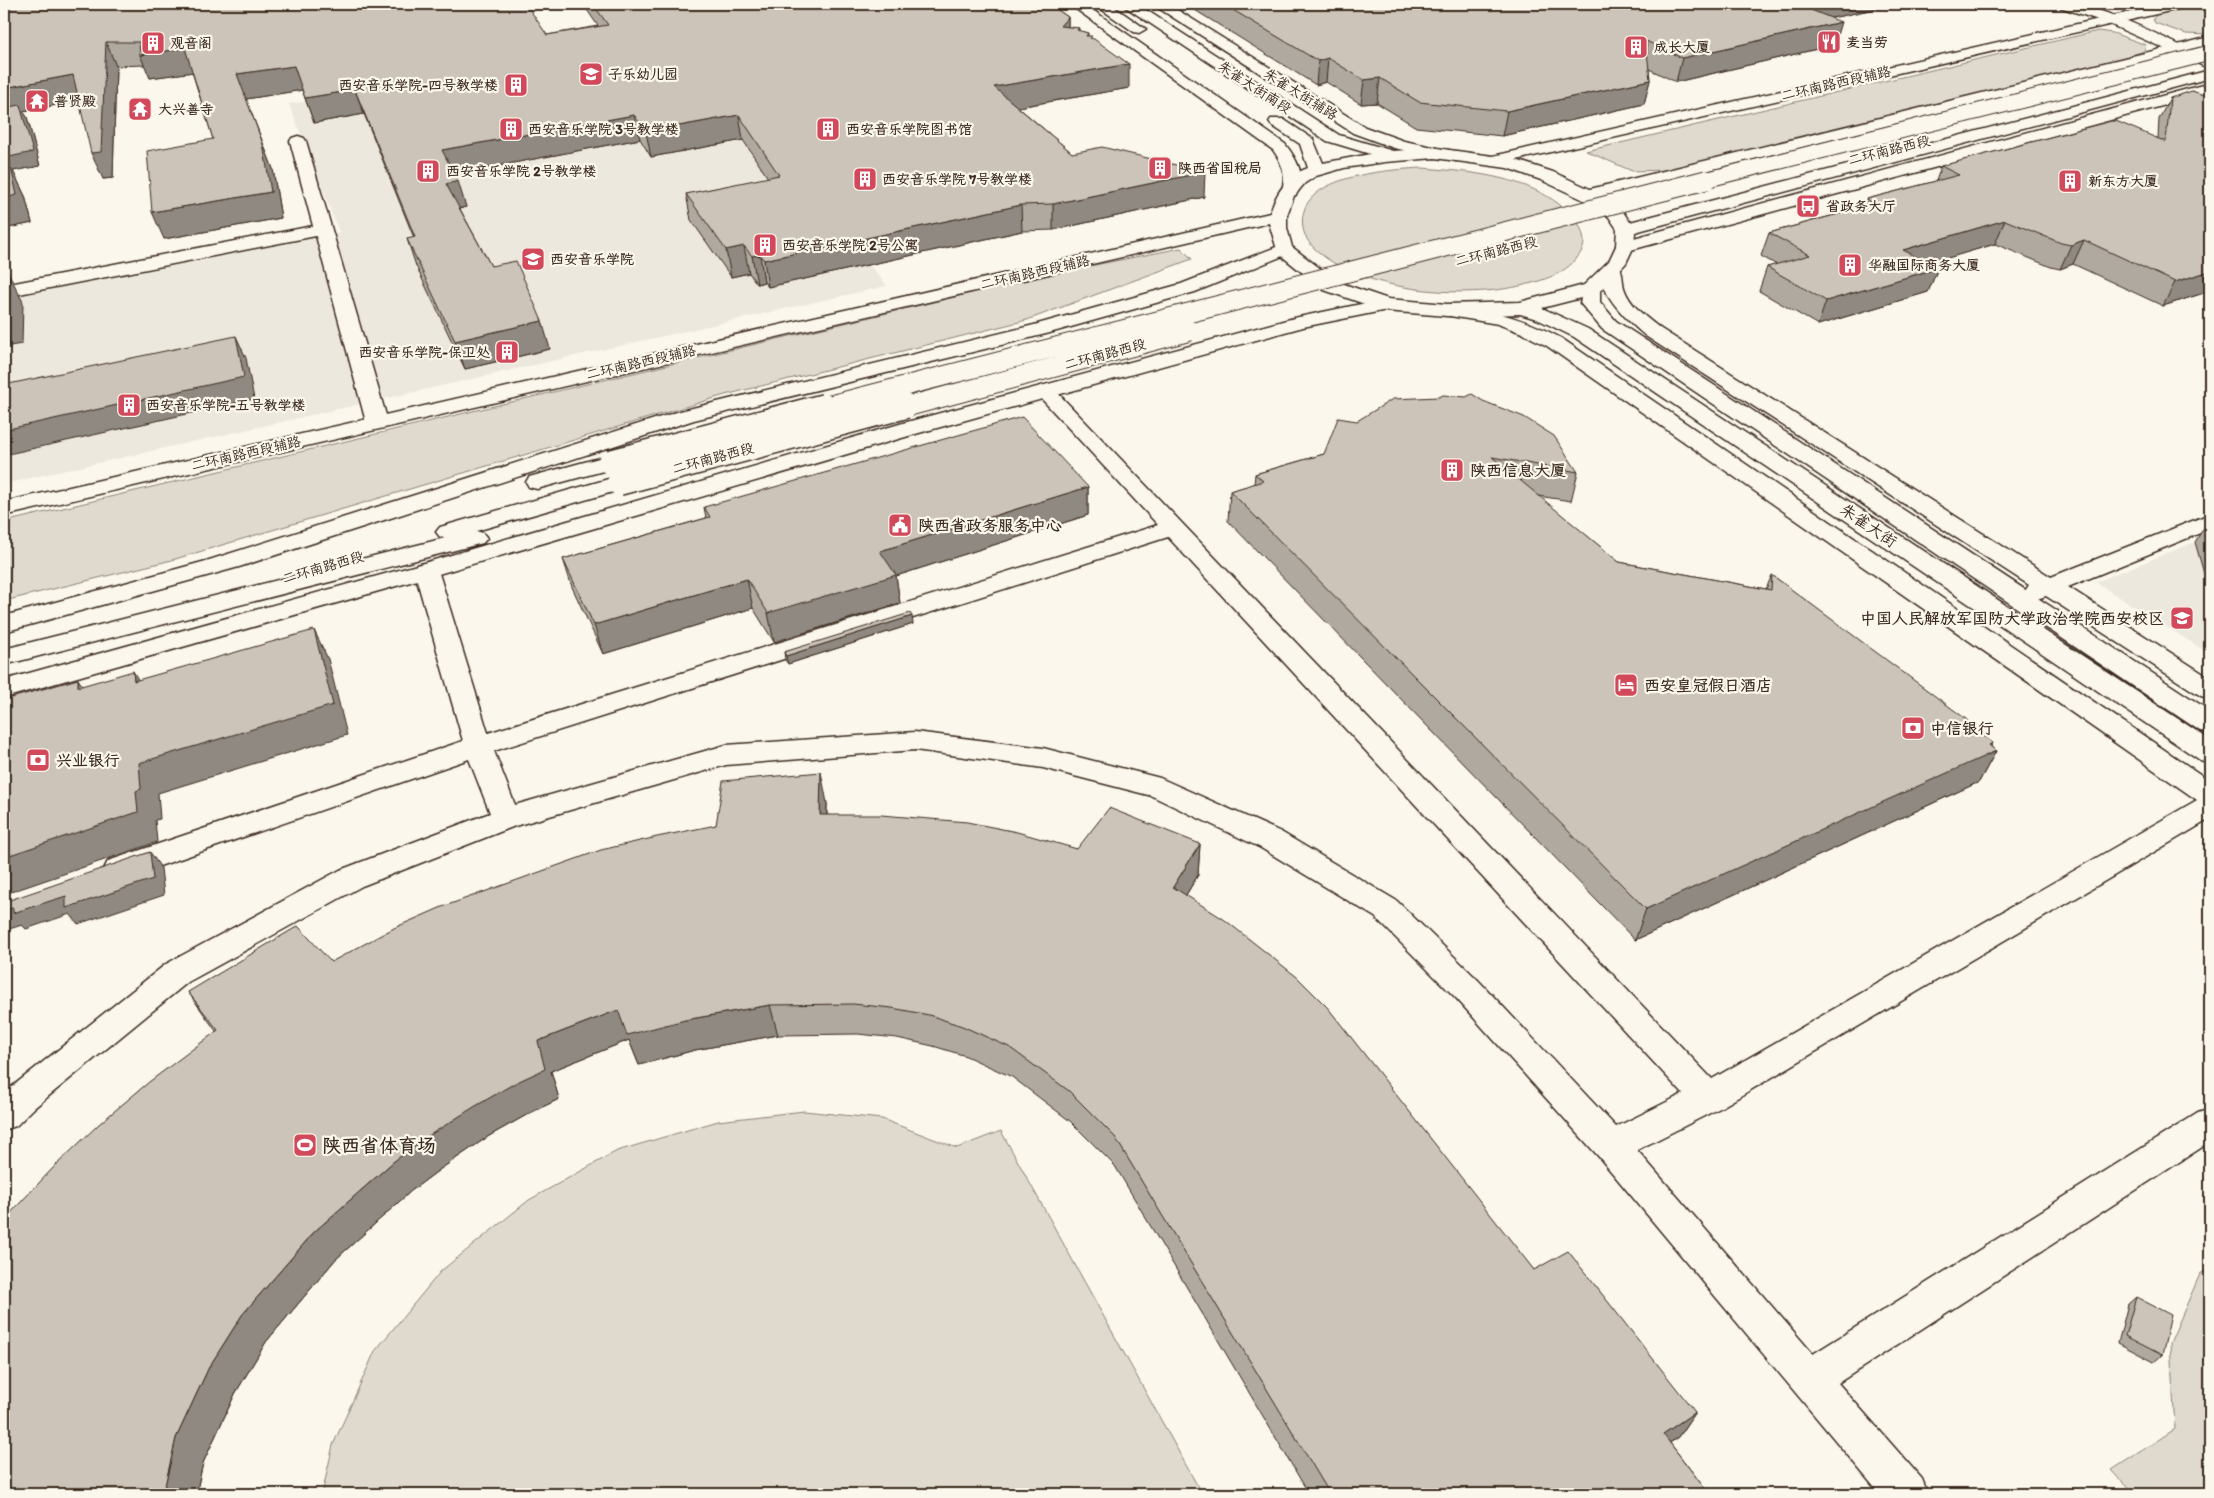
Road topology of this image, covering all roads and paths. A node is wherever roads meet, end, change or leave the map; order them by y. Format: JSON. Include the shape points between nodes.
{"nodes":[{"id":1,"x":1076,"y":4,"type":"edge"},
{"id":2,"x":1101,"y":4,"type":"edge"},
{"id":3,"x":1128,"y":4,"type":"edge"},
{"id":4,"x":1159,"y":4,"type":"edge"},
{"id":5,"x":2065,"y":4,"type":"edge"},
{"id":6,"x":2183,"y":4,"type":"edge"},
{"id":7,"x":2112,"y":20,"type":"junction"},
{"id":8,"x":1151,"y":37,"type":"dead end"},
{"id":9,"x":2210,"y":42,"type":"edge"},
{"id":10,"x":2179,"y":49,"type":"junction"},
{"id":11,"x":2210,"y":53,"type":"edge"},
{"id":12,"x":2210,"y":66,"type":"edge"},
{"id":13,"x":2210,"y":74,"type":"edge"},
{"id":14,"x":2210,"y":88,"type":"edge"},
{"id":15,"x":1266,"y":115,"type":"dead end"},
{"id":16,"x":298,"y":141,"type":"dead end"},
{"id":17,"x":1390,"y":154,"type":"junction"},
{"id":18,"x":1456,"y":156,"type":"junction"},
{"id":19,"x":1489,"y":160,"type":"junction"},
{"id":20,"x":1317,"y":170,"type":"junction"},
{"id":21,"x":1290,"y":191,"type":"junction"},
{"id":22,"x":1588,"y":195,"type":"junction"},
{"id":23,"x":1278,"y":216,"type":"junction"},
{"id":24,"x":322,"y":230,"type":"junction"},
{"id":25,"x":1626,"y":237,"type":"junction"},
{"id":26,"x":1284,"y":249,"type":"junction"},
{"id":27,"x":1612,"y":269,"type":"junction"},
{"id":28,"x":1591,"y":289,"type":"junction"},
{"id":29,"x":4,"y":291,"type":"edge"},
{"id":30,"x":1385,"y":305,"type":"junction"},
{"id":31,"x":1280,"y":308,"type":"dead end"},
{"id":32,"x":1521,"y":308,"type":"junction"},
{"id":33,"x":1447,"y":310,"type":"junction"},
{"id":34,"x":1203,"y":328,"type":"dead end"},
{"id":35,"x":1046,"y":392,"type":"junction"},
{"id":36,"x":377,"y":422,"type":"junction"},
{"id":37,"x":911,"y":428,"type":"junction"},
{"id":38,"x":615,"y":473,"type":"junction"},
{"id":39,"x":4,"y":508,"type":"edge"},
{"id":40,"x":2210,"y":521,"type":"edge"},
{"id":41,"x":1173,"y":528,"type":"junction"},
{"id":42,"x":213,"y":567,"type":"junction"},
{"id":43,"x":426,"y":570,"type":"junction"},
{"id":44,"x":2049,"y":586,"type":"junction"},
{"id":45,"x":2019,"y":598,"type":"junction"},
{"id":46,"x":4,"y":624,"type":"edge"},
{"id":47,"x":50,"y":645,"type":"junction"},
{"id":48,"x":4,"y":657,"type":"edge"},
{"id":49,"x":4,"y":689,"type":"edge"},
{"id":50,"x":2210,"y":690,"type":"edge"},
{"id":51,"x":2210,"y":724,"type":"edge"},
{"id":52,"x":478,"y":746,"type":"junction"},
{"id":53,"x":2210,"y":753,"type":"edge"},
{"id":54,"x":2210,"y":795,"type":"edge"},
{"id":55,"x":2210,"y":806,"type":"edge"},
{"id":56,"x":506,"y":818,"type":"junction"},
{"id":57,"x":97,"y":876,"type":"edge"},
{"id":58,"x":1708,"y":1098,"type":"junction"},
{"id":59,"x":4,"y":1115,"type":"edge"},
{"id":60,"x":2210,"y":1124,"type":"edge"},
{"id":61,"x":1611,"y":1146,"type":"junction"},
{"id":62,"x":1810,"y":1378,"type":"junction"},
{"id":63,"x":1907,"y":1494,"type":"edge"}],
"edges":[{"from":1,"to":21,"type":"main road","via":[[1279,147],[1292,166],[1294,177]]},
{"from":2,"to":8,"type":"main road"},
{"from":3,"to":17,"type":"main road","name":"朱雀大街南段","via":[[1333,138]]},
{"from":4,"to":18,"type":"main road","name":"朱雀大街辅路","via":[[1359,130],[1400,145]]},
{"from":5,"to":7,"type":"main road"},
{"from":6,"to":7,"type":"main road","name":"二环南路西段辅路"},
{"from":7,"to":10,"type":"main road"},
{"from":7,"to":19,"type":"main road","name":"二环南路西段辅路"},
{"from":9,"to":10,"type":"main road","name":"二环南路西段"},
{"from":10,"to":12,"type":"main road"},
{"from":10,"to":22,"type":"main road","name":"二环南路西段"},
{"from":11,"to":38,"type":"main road","name":"二环南路西段","bridge":true,"via":[[1457,242]]},
{"from":12,"to":31,"type":"main road","name":"二环南路西段"},
{"from":13,"to":25,"type":"main road","name":"二环南路西段"},
{"from":14,"to":25,"type":"main road"},
{"from":15,"to":20,"type":"main road","name":"朱雀大街南段","via":[[1307,142]]},
{"from":16,"to":24,"type":"main road"},
{"from":17,"to":18,"type":"main road"},
{"from":17,"to":20,"type":"main road"},
{"from":18,"to":19,"type":"main road"},
{"from":19,"to":22,"type":"main road","via":[[1510,163],[1547,176]]},
{"from":20,"to":21,"type":"main road","via":[[1299,179]]},
{"from":21,"to":23,"type":"main road"},
{"from":22,"to":25,"type":"main road","via":[[1615,213]]},
{"from":23,"to":26,"type":"main road"},
{"from":23,"to":36,"type":"main road","name":"二环南路西段辅路"},
{"from":24,"to":29,"type":"main road"},
{"from":24,"to":36,"type":"main road"},
{"from":25,"to":27,"type":"main road"},
{"from":26,"to":30,"type":"main road","via":[[1331,286]]},
{"from":26,"to":42,"type":"main road","via":[[1188,288],[1039,330],[687,415]]},
{"from":27,"to":28,"type":"main road"},
{"from":27,"to":44,"type":"main road","via":[[1615,292],[1635,319],[1654,333]]},
{"from":28,"to":32,"type":"main road"},
{"from":28,"to":45,"type":"main road","name":"朱雀大街","via":[[1590,303],[1609,325]]},
{"from":30,"to":33,"type":"main road"},
{"from":30,"to":35,"type":"main road","via":[[1301,322]]},
{"from":32,"to":33,"type":"main road"},
{"from":32,"to":53,"type":"main road","name":"朱雀大街","via":[[1581,333]]},
{"from":33,"to":54,"type":"main road","via":[[1500,318],[1527,327],[1554,342]]},
{"from":34,"to":38,"type":"main road","name":"二环南路西段","bridge":true},
{"from":35,"to":37,"type":"main road"},
{"from":35,"to":41,"type":"main road"},
{"from":36,"to":39,"type":"main road","name":"二环南路西段辅路"},
{"from":37,"to":43,"type":"main road"},
{"from":37,"to":47,"type":"main road"},
{"from":38,"to":42,"type":"main road","name":"二环南路西段"},
{"from":38,"to":47,"type":"main road","name":"二环南路西段"},
{"from":40,"to":44,"type":"main road"},
{"from":41,"to":52,"type":"main road"},
{"from":41,"to":58,"type":"main road"},
{"from":42,"to":46,"type":"main road","name":"二环南路西段"},
{"from":43,"to":49,"type":"main road"},
{"from":43,"to":52,"type":"main road"},
{"from":44,"to":45,"type":"main road"},
{"from":44,"to":50,"type":"main road"},
{"from":45,"to":51,"type":"main road","name":"朱雀大街"},
{"from":47,"to":48,"type":"main road","name":"二环南路西段"},
{"from":52,"to":56,"type":"main road"},
{"from":52,"to":57,"type":"main road"},
{"from":55,"to":58,"type":"main road"},
{"from":56,"to":59,"type":"main road","via":[[351,878],[177,973]]},
{"from":56,"to":61,"type":"main road","via":[[726,755],[915,741],[1043,758],[1160,788],[1271,840],[1386,909],[1467,989]]},
{"from":58,"to":61,"type":"main road"},
{"from":60,"to":62,"type":"main road"},
{"from":61,"to":62,"type":"main road"},
{"from":62,"to":63,"type":"main road"}]}
